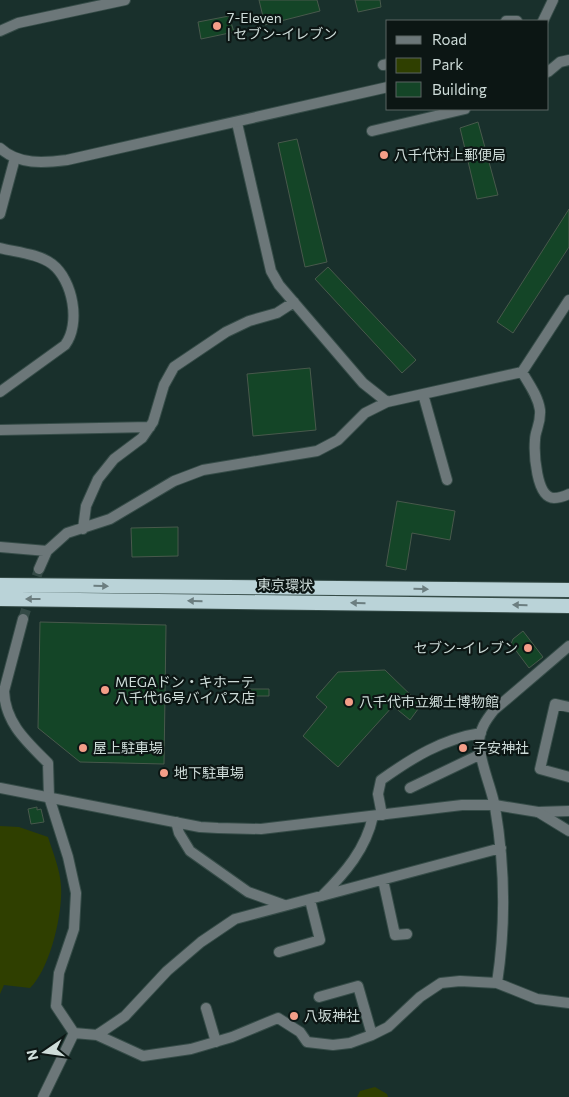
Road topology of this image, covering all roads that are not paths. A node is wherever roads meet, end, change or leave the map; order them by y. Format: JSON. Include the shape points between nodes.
{"nodes":[{"id":1,"x":125,"y":0,"type":"edge"},
{"id":2,"x":553,"y":0,"type":"edge"},
{"id":3,"x":543,"y":20,"type":"edge"},
{"id":4,"x":0,"y":31,"type":"edge"},
{"id":5,"x":569,"y":60,"type":"edge"},
{"id":6,"x":549,"y":71,"type":"edge"},
{"id":7,"x":386,"y":87,"type":"edge"},
{"id":8,"x":461,"y":110,"type":"edge"},
{"id":9,"x":237,"y":123,"type":"junction"},
{"id":10,"x":372,"y":131,"type":"dead end"},
{"id":11,"x":0,"y":148,"type":"edge"},
{"id":12,"x":15,"y":158,"type":"junction"},
{"id":13,"x":0,"y":214,"type":"edge"},
{"id":14,"x":0,"y":248,"type":"edge"},
{"id":15,"x":569,"y":300,"type":"edge"},
{"id":16,"x":294,"y":302,"type":"junction"},
{"id":17,"x":522,"y":372,"type":"junction"},
{"id":18,"x":0,"y":392,"type":"edge"},
{"id":19,"x":423,"y":394,"type":"junction"},
{"id":20,"x":387,"y":402,"type":"junction"},
{"id":21,"x":150,"y":427,"type":"junction"},
{"id":22,"x":0,"y":430,"type":"edge"},
{"id":23,"x":447,"y":480,"type":"dead end"},
{"id":24,"x":569,"y":494,"type":"edge"},
{"id":25,"x":83,"y":529,"type":"junction"},
{"id":26,"x":0,"y":547,"type":"edge"},
{"id":27,"x":47,"y":551,"type":"junction"},
{"id":28,"x":39,"y":569,"type":"tunnel mouth"},
{"id":29,"x":0,"y":585,"type":"edge"},
{"id":30,"x":569,"y":590,"type":"edge"},
{"id":31,"x":0,"y":599,"type":"edge"},
{"id":32,"x":569,"y":606,"type":"edge"},
{"id":33,"x":23,"y":619,"type":"tunnel mouth"},
{"id":34,"x":569,"y":646,"type":"edge"},
{"id":35,"x":569,"y":707,"type":"edge"},
{"id":36,"x":481,"y":733,"type":"junction"},
{"id":37,"x":481,"y":754,"type":"junction"},
{"id":38,"x":569,"y":776,"type":"edge"},
{"id":39,"x":0,"y":788,"type":"edge"},
{"id":40,"x":410,"y":788,"type":"dead end"},
{"id":41,"x":49,"y":797,"type":"junction"},
{"id":42,"x":494,"y":805,"type":"junction"},
{"id":43,"x":569,"y":811,"type":"edge"},
{"id":44,"x":538,"y":812,"type":"junction"},
{"id":45,"x":377,"y":816,"type":"junction"},
{"id":46,"x":176,"y":822,"type":"junction"},
{"id":47,"x":569,"y":831,"type":"edge"},
{"id":48,"x":501,"y":848,"type":"junction"},
{"id":49,"x":383,"y":880,"type":"junction"},
{"id":50,"x":320,"y":897,"type":"junction"},
{"id":51,"x":310,"y":900,"type":"junction"},
{"id":52,"x":285,"y":905,"type":"junction"},
{"id":53,"x":407,"y":934,"type":"dead end"},
{"id":54,"x":279,"y":952,"type":"dead end"},
{"id":55,"x":497,"y":983,"type":"junction"},
{"id":56,"x":319,"y":997,"type":"dead end"},
{"id":57,"x":569,"y":1003,"type":"edge"},
{"id":58,"x":206,"y":1008,"type":"dead end"},
{"id":59,"x":74,"y":1033,"type":"junction"},
{"id":60,"x":97,"y":1035,"type":"junction"},
{"id":61,"x":372,"y":1035,"type":"junction"},
{"id":62,"x":216,"y":1042,"type":"junction"},
{"id":63,"x":44,"y":1097,"type":"edge"}],
"edges":[{"from":1,"to":4,"type":"street","via":[[18,23]]},
{"from":2,"to":3,"type":"street"},
{"from":5,"to":6,"type":"street","via":[[560,62]]},
{"from":7,"to":9,"type":"street"},
{"from":8,"to":10,"type":"street"},
{"from":9,"to":12,"type":"street","via":[[67,160],[44,163]]},
{"from":9,"to":16,"type":"street","via":[[271,270]]},
{"from":11,"to":12,"type":"street"},
{"from":12,"to":13,"type":"street"},
{"from":14,"to":18,"type":"street","via":[[51,263],[62,274],[70,296],[74,326],[72,337],[65,345]]},
{"from":15,"to":17,"type":"street"},
{"from":16,"to":20,"type":"street","via":[[363,383]]},
{"from":16,"to":21,"type":"street","via":[[277,313],[226,332],[174,367],[164,384]]},
{"from":17,"to":19,"type":"street"},
{"from":17,"to":24,"type":"street","via":[[540,408],[540,425],[534,438],[540,484],[548,496],[554,498]]},
{"from":19,"to":20,"type":"street"},
{"from":19,"to":23,"type":"street"},
{"from":20,"to":25,"type":"street","via":[[365,413],[338,440],[325,448],[203,470],[174,481],[110,519]]},
{"from":21,"to":22,"type":"street"},
{"from":21,"to":25,"type":"street","via":[[142,438],[114,459],[98,479],[86,506]]},
{"from":25,"to":27,"type":"street","via":[[67,533]]},
{"from":26,"to":27,"type":"street"},
{"from":27,"to":28,"type":"street"},
{"from":29,"to":30,"type":"highway","name":"東京環状","one_way":true},
{"from":32,"to":31,"type":"highway","name":"東京環状","one_way":true},
{"from":33,"to":41,"type":"street","via":[[4,691],[5,702],[18,732],[48,763]]},
{"from":34,"to":36,"type":"street","via":[[494,710],[484,721]]},
{"from":35,"to":38,"type":"street","via":[[555,704],[540,769]]},
{"from":36,"to":37,"type":"street"},
{"from":36,"to":45,"type":"street","via":[[438,744],[381,780]]},
{"from":37,"to":40,"type":"street"},
{"from":37,"to":42,"type":"street"},
{"from":39,"to":41,"type":"street"},
{"from":41,"to":46,"type":"street"},
{"from":41,"to":59,"type":"street","via":[[76,893],[74,929],[59,974],[56,1006]]},
{"from":42,"to":44,"type":"street"},
{"from":42,"to":45,"type":"street","via":[[462,805]]},
{"from":42,"to":48,"type":"street"},
{"from":43,"to":44,"type":"street"},
{"from":44,"to":47,"type":"street"},
{"from":45,"to":46,"type":"street","via":[[261,829],[200,827]]},
{"from":45,"to":50,"type":"street","via":[[351,864]]},
{"from":46,"to":52,"type":"street","via":[[190,851],[248,892]]},
{"from":48,"to":49,"type":"street"},
{"from":48,"to":55,"type":"street","via":[[504,864],[502,949]]},
{"from":49,"to":50,"type":"street"},
{"from":49,"to":53,"type":"street","via":[[395,935]]},
{"from":50,"to":51,"type":"street"},
{"from":51,"to":52,"type":"street"},
{"from":51,"to":54,"type":"street","via":[[320,940]]},
{"from":52,"to":60,"type":"street","via":[[246,915],[222,927],[166,971],[125,1016]]},
{"from":55,"to":57,"type":"street","via":[[537,999]]},
{"from":55,"to":61,"type":"street","via":[[441,983],[420,997],[388,1027]]},
{"from":56,"to":61,"type":"street","via":[[358,986]]},
{"from":58,"to":62,"type":"street"},
{"from":59,"to":60,"type":"street"},
{"from":59,"to":63,"type":"street"},
{"from":60,"to":62,"type":"street","via":[[144,1056]]},
{"from":61,"to":62,"type":"street","via":[[350,1043],[318,1045],[307,1042],[300,1032],[278,1018]]}]}
